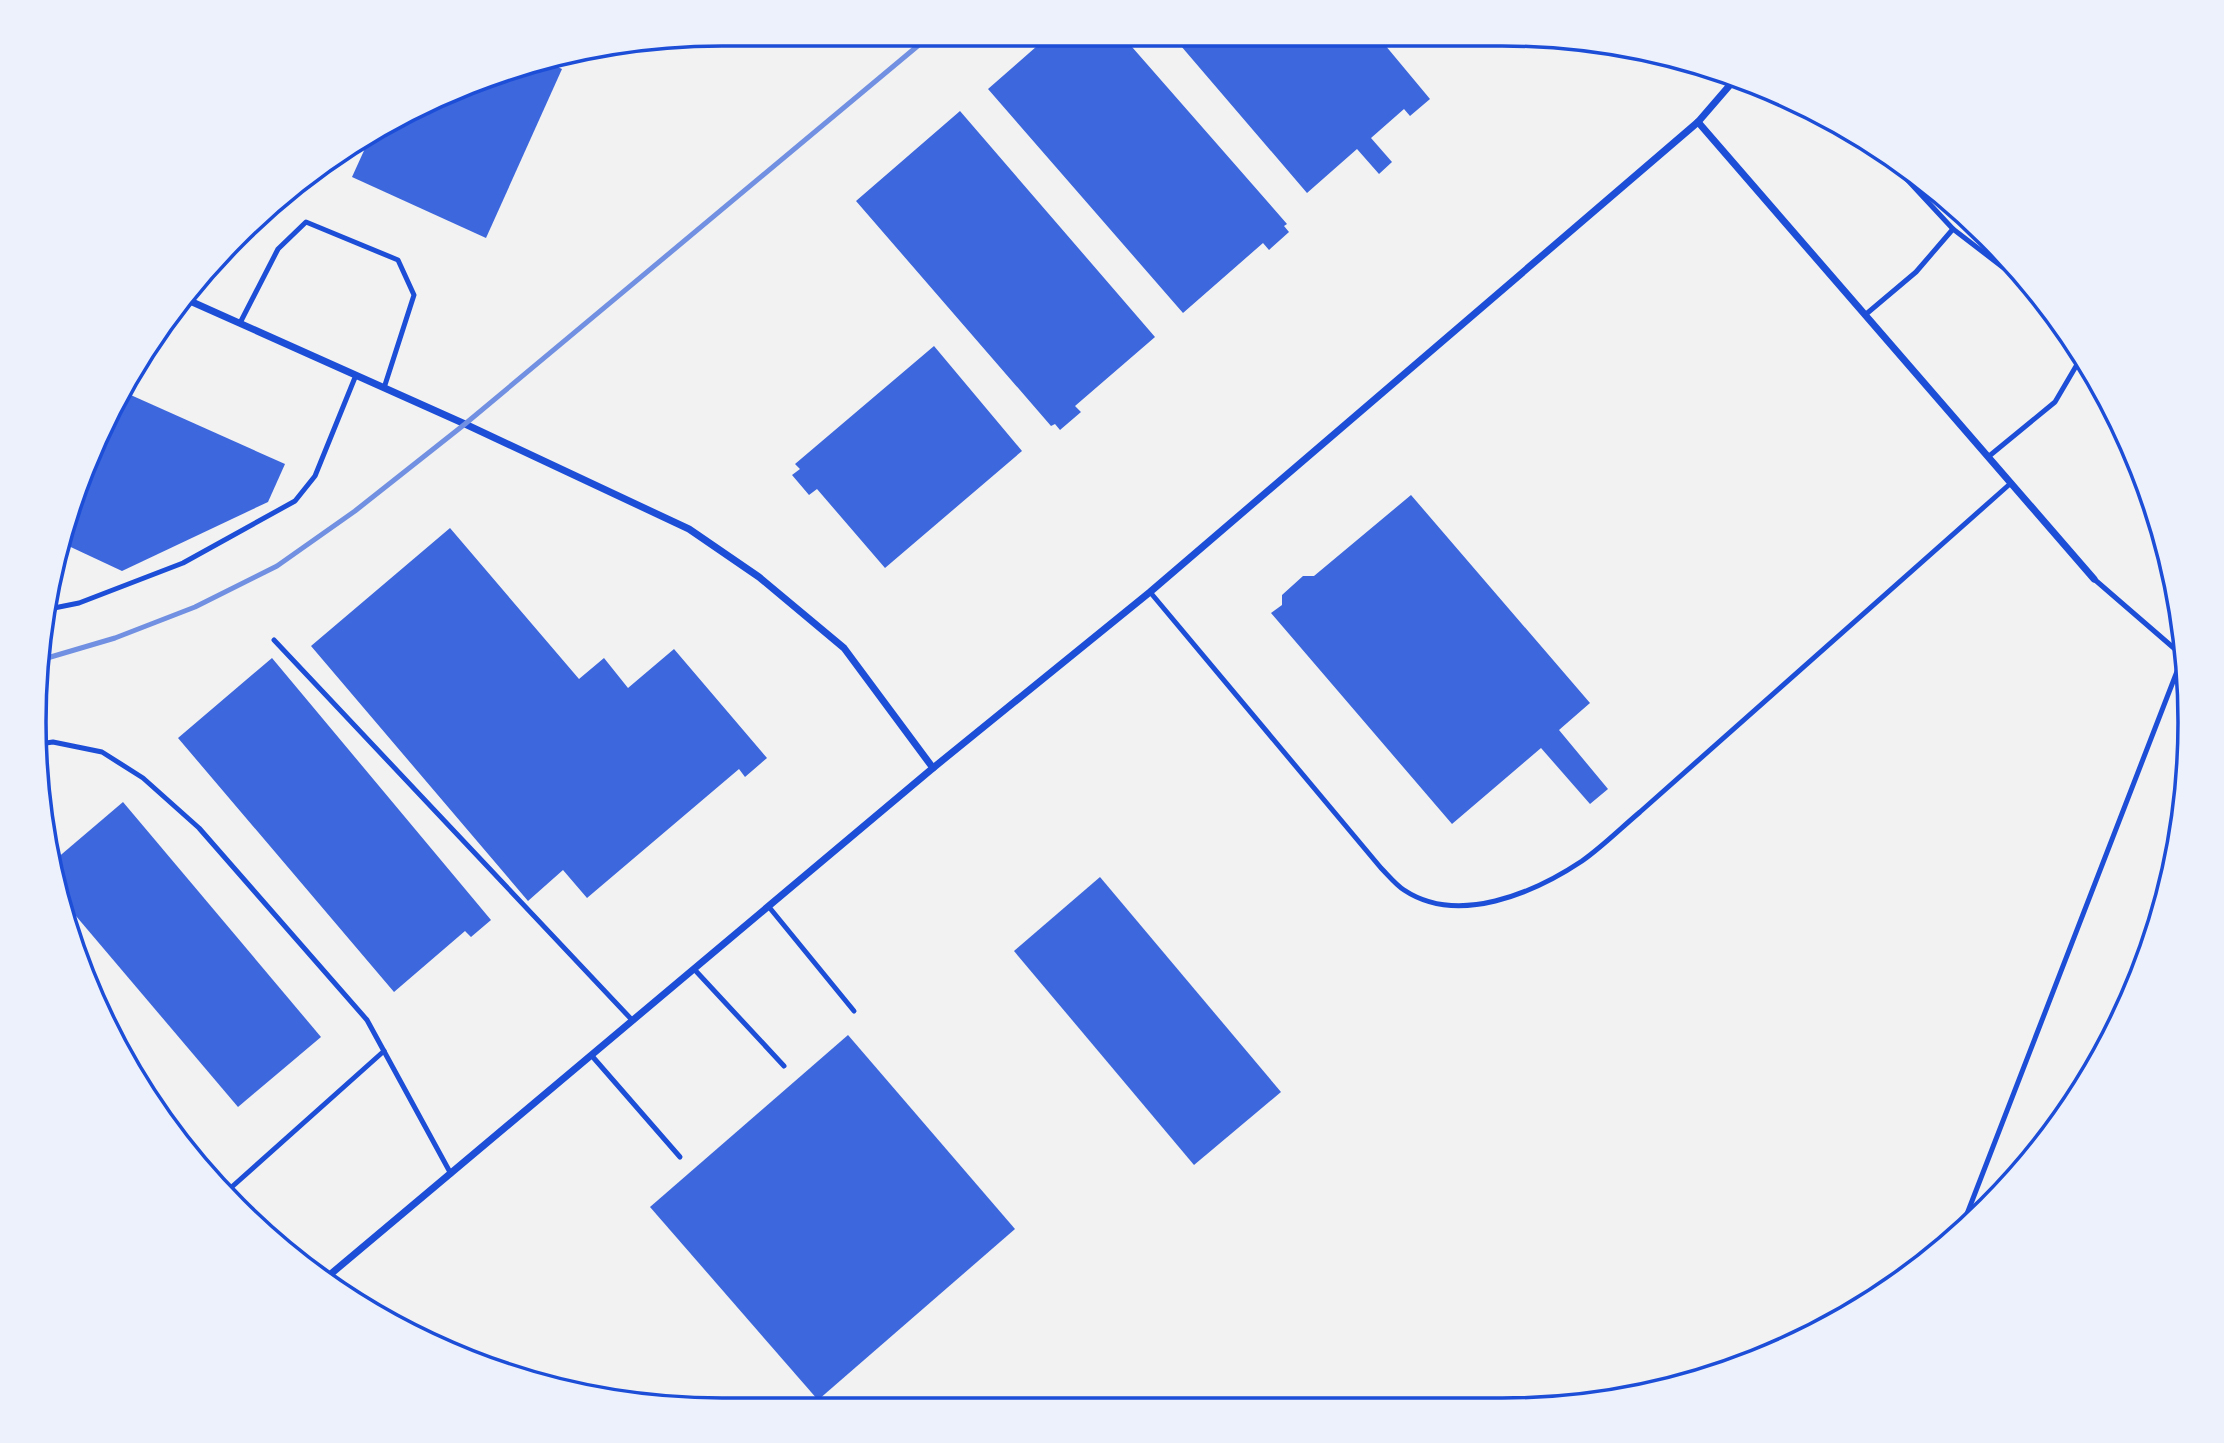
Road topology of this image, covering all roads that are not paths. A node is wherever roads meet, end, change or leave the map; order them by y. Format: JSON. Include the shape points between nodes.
{"nodes":[{"id":1,"x":1730,"y":85,"type":"edge"},
{"id":2,"x":1698,"y":122,"type":"junction"},
{"id":3,"x":1908,"y":181,"type":"edge"},
{"id":4,"x":1953,"y":229,"type":"junction"},
{"id":5,"x":2004,"y":268,"type":"edge"},
{"id":6,"x":192,"y":302,"type":"edge"},
{"id":7,"x":1865,"y":315,"type":"junction"},
{"id":8,"x":240,"y":323,"type":"junction"},
{"id":9,"x":2077,"y":365,"type":"edge"},
{"id":10,"x":356,"y":375,"type":"junction"},
{"id":11,"x":384,"y":388,"type":"junction"},
{"id":12,"x":1988,"y":457,"type":"junction"},
{"id":13,"x":2011,"y":483,"type":"junction"},
{"id":14,"x":2094,"y":579,"type":"joint"},
{"id":15,"x":1150,"y":592,"type":"junction"},
{"id":16,"x":55,"y":608,"type":"edge"},
{"id":17,"x":274,"y":639,"type":"dead end"},
{"id":18,"x":2174,"y":648,"type":"edge"},
{"id":19,"x":2177,"y":675,"type":"edge"},
{"id":20,"x":46,"y":743,"type":"edge"},
{"id":21,"x":933,"y":768,"type":"junction"},
{"id":22,"x":769,"y":906,"type":"junction"},
{"id":23,"x":694,"y":969,"type":"junction"},
{"id":24,"x":853,"y":1011,"type":"dead end"},
{"id":25,"x":633,"y":1021,"type":"junction"},
{"id":26,"x":384,"y":1051,"type":"junction"},
{"id":27,"x":592,"y":1056,"type":"junction"},
{"id":28,"x":785,"y":1066,"type":"dead end"},
{"id":29,"x":680,"y":1157,"type":"dead end"},
{"id":30,"x":452,"y":1174,"type":"junction"},
{"id":31,"x":231,"y":1187,"type":"edge"},
{"id":32,"x":1967,"y":1213,"type":"edge"},
{"id":33,"x":331,"y":1273,"type":"edge"}],
"edges":[{"from":1,"to":2,"type":"street"},
{"from":2,"to":7,"type":"street"},
{"from":2,"to":15,"type":"street"},
{"from":3,"to":4,"type":"lane"},
{"from":4,"to":5,"type":"lane"},
{"from":4,"to":7,"type":"lane","via":[[1916,272]]},
{"from":6,"to":8,"type":"street"},
{"from":7,"to":12,"type":"street"},
{"from":8,"to":10,"type":"street"},
{"from":8,"to":11,"type":"lane","via":[[278,249],[306,222],[398,260],[414,295]]},
{"from":9,"to":12,"type":"lane","via":[[2055,402]]},
{"from":10,"to":11,"type":"street"},
{"from":10,"to":16,"type":"lane","via":[[315,476],[295,501],[183,562],[79,603]]},
{"from":11,"to":21,"type":"street","via":[[689,529],[759,577],[844,648]]},
{"from":12,"to":13,"type":"street"},
{"from":13,"to":14,"type":"street"},
{"from":13,"to":15,"type":"lane","via":[[1582,861],[1522,894],[1475,906],[1437,905],[1404,890]]},
{"from":14,"to":18,"type":"lane"},
{"from":15,"to":21,"type":"street"},
{"from":17,"to":25,"type":"lane"},
{"from":19,"to":32,"type":"lane"},
{"from":20,"to":26,"type":"lane","via":[[102,752],[143,778],[190,820],[367,1020]]},
{"from":21,"to":22,"type":"street"},
{"from":22,"to":23,"type":"street"},
{"from":22,"to":24,"type":"lane"},
{"from":23,"to":25,"type":"street"},
{"from":23,"to":28,"type":"lane"},
{"from":25,"to":27,"type":"street"},
{"from":26,"to":30,"type":"lane"},
{"from":26,"to":31,"type":"lane"},
{"from":27,"to":29,"type":"lane"},
{"from":27,"to":30,"type":"street"},
{"from":30,"to":33,"type":"street"}]}
